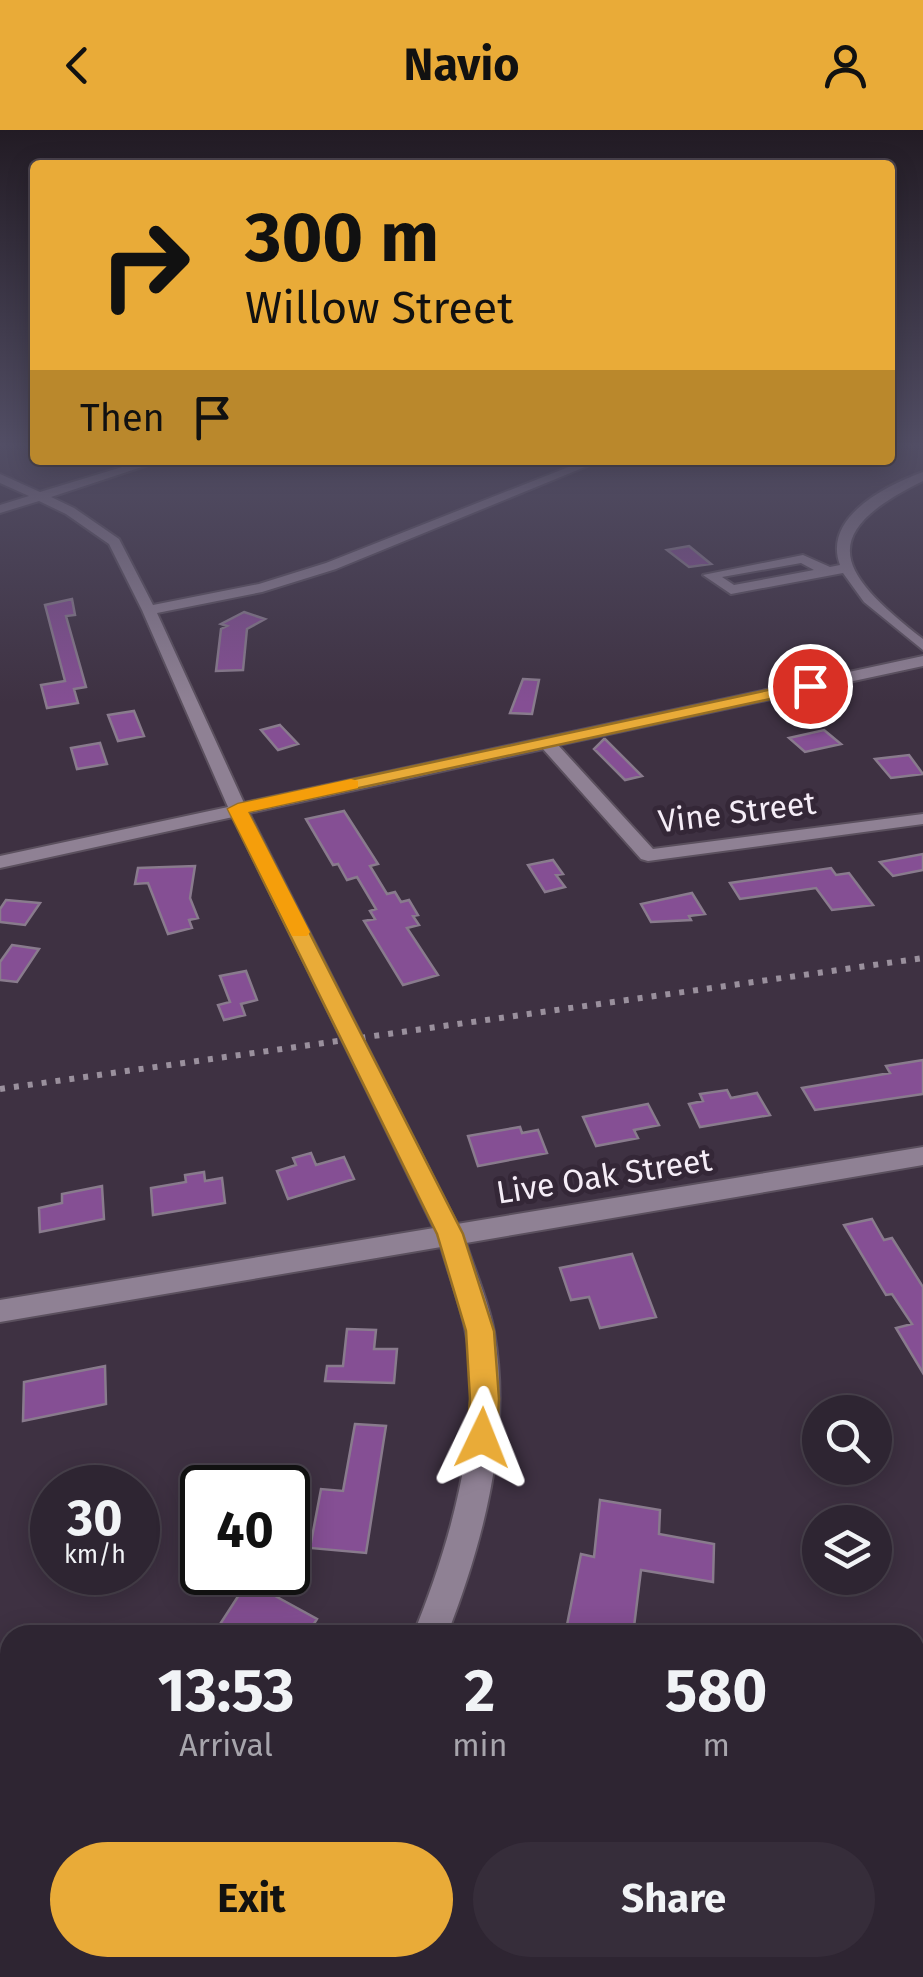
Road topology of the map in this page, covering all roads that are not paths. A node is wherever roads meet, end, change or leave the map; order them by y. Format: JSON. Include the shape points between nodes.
{"nodes":[{"id":1,"x":99,"y":530,"type":"edge"},
{"id":2,"x":421,"y":530,"type":"edge"},
{"id":3,"x":845,"y":530,"type":"edge"},
{"id":4,"x":846,"y":568,"type":"junction"},
{"id":5,"x":825,"y":570,"type":"junction"},
{"id":6,"x":149,"y":610,"type":"junction"},
{"id":7,"x":923,"y":646,"type":"edge"},
{"id":8,"x":923,"y":661,"type":"edge"},
{"id":9,"x":546,"y":743,"type":"junction"},
{"id":10,"x":238,"y":809,"type":"junction"},
{"id":11,"x":923,"y":820,"type":"edge"},
{"id":12,"x":0,"y":862,"type":"edge"},
{"id":13,"x":923,"y":1156,"type":"edge"},
{"id":14,"x":450,"y":1234,"type":"junction"},
{"id":15,"x":0,"y":1310,"type":"edge"},
{"id":16,"x":434,"y":1625,"type":"edge"}],
"edges":[{"from":1,"to":6,"type":"street","via":[[114,542]]},
{"from":2,"to":6,"type":"street","via":[[262,588]]},
{"from":3,"to":4,"type":"street"},
{"from":4,"to":5,"type":"street"},
{"from":4,"to":7,"type":"street","via":[[868,602]]},
{"from":5,"to":5,"type":"street","via":[[731,590],[710,575],[804,560]]},
{"from":6,"to":10,"type":"street"},
{"from":8,"to":9,"type":"street"},
{"from":9,"to":10,"type":"street"},
{"from":9,"to":11,"type":"street","name":"Vine Street","via":[[648,855]]},
{"from":10,"to":12,"type":"street"},
{"from":10,"to":14,"type":"street"},
{"from":13,"to":14,"type":"street","name":"Live Oak Street"},
{"from":14,"to":15,"type":"street","name":"Live Oak Street"},
{"from":14,"to":16,"type":"street","via":[[480,1331],[484,1399],[479,1477]]}]}
